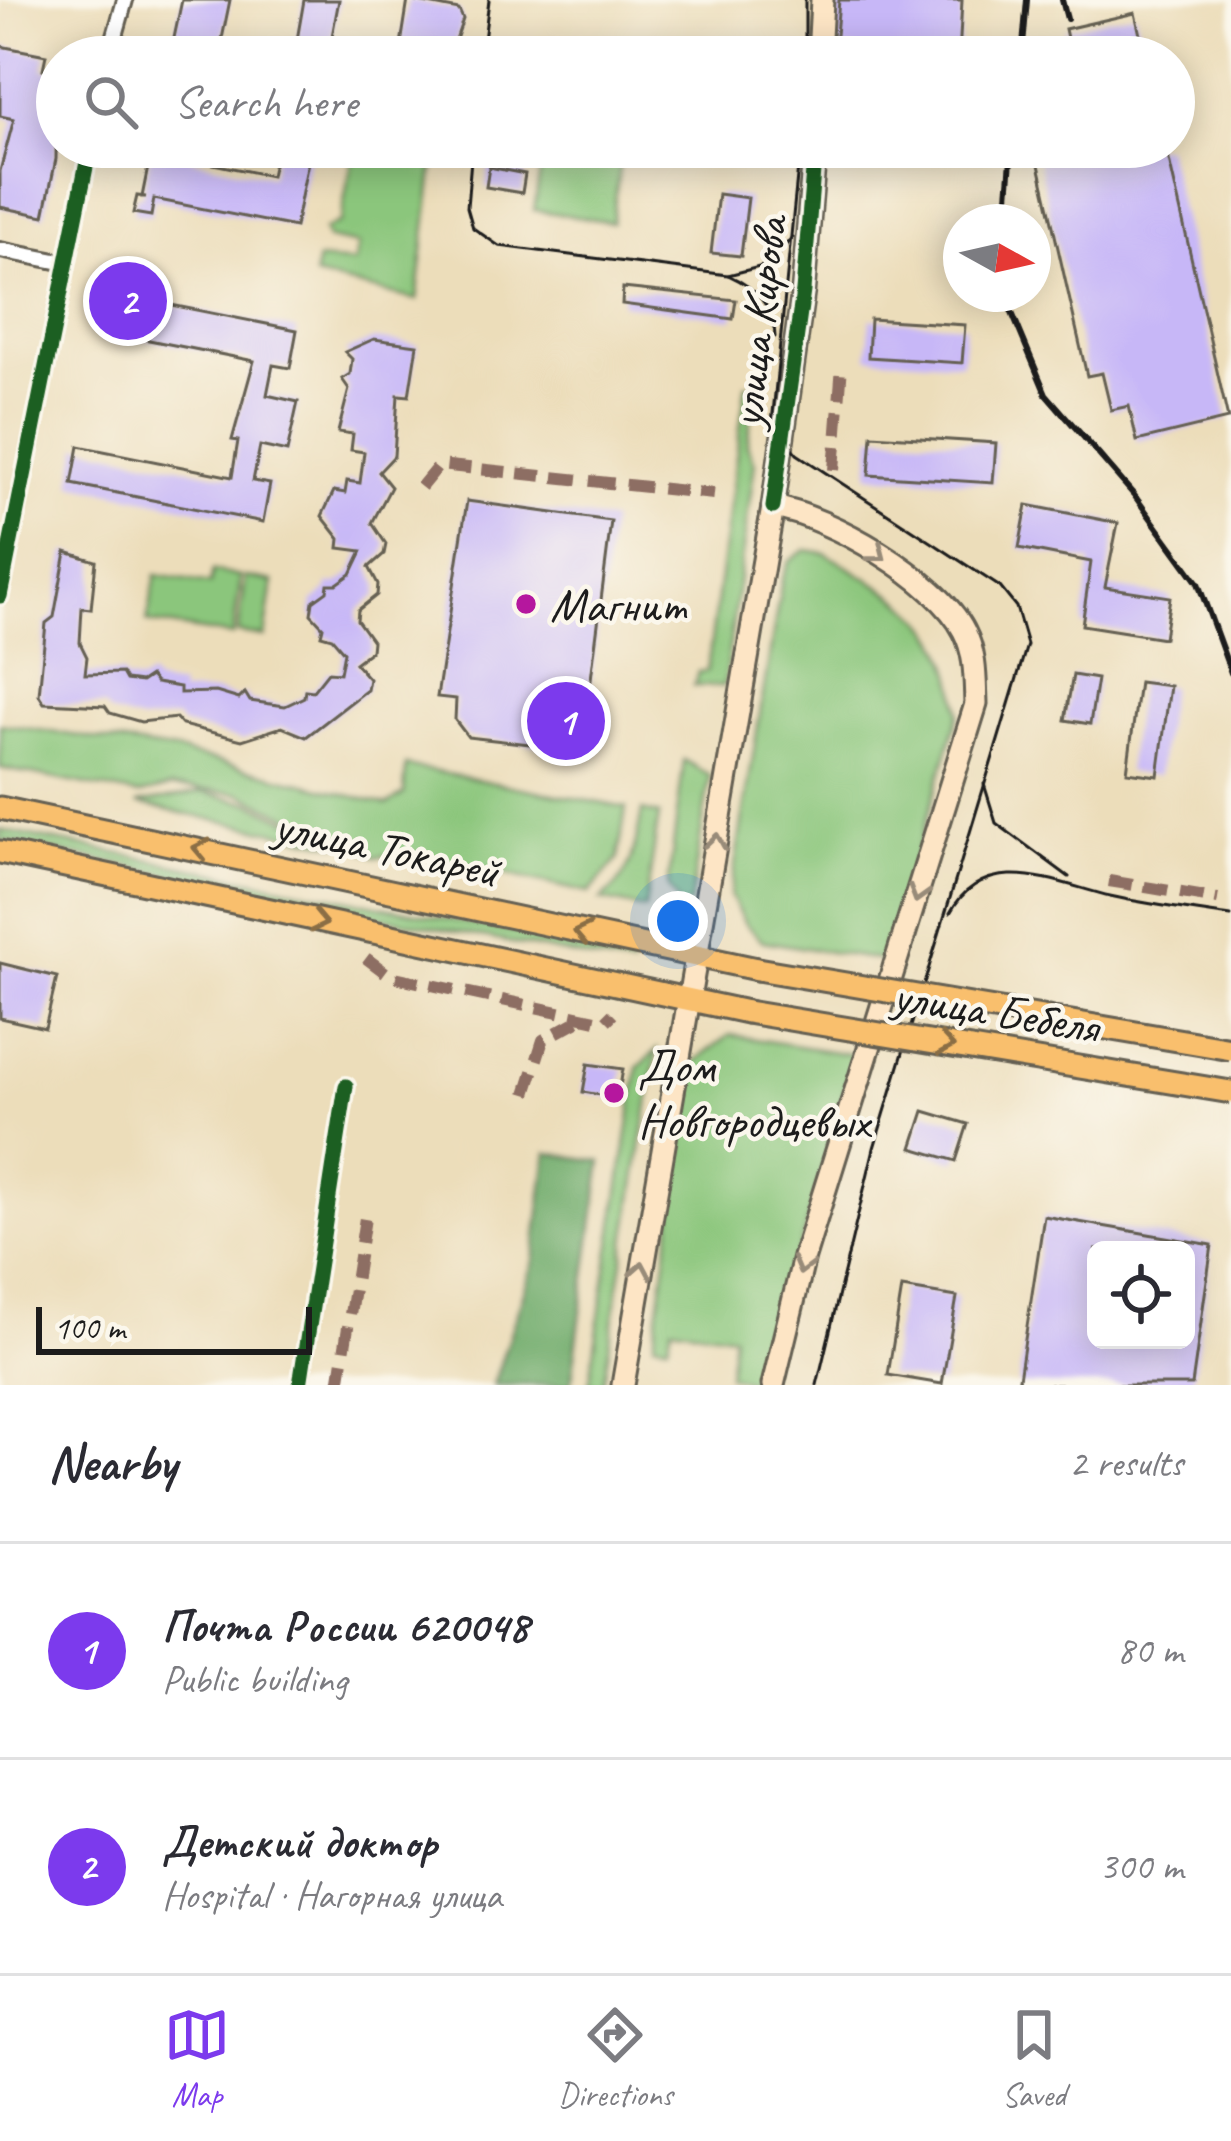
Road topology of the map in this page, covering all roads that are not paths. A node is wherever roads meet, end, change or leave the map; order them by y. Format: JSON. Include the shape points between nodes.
{"nodes":[{"id":1,"x":125,"y":0,"type":"edge"},
{"id":2,"x":822,"y":0,"type":"edge"},
{"id":3,"x":115,"y":36,"type":"edge"},
{"id":4,"x":820,"y":36,"type":"edge"},
{"id":5,"x":86,"y":168,"type":"edge"},
{"id":6,"x":812,"y":168,"type":"edge"},
{"id":7,"x":0,"y":250,"type":"edge"},
{"id":8,"x":66,"y":263,"type":"junction"},
{"id":9,"x":773,"y":507,"type":"junction"},
{"id":10,"x":0,"y":596,"type":"edge"},
{"id":11,"x":0,"y":808,"type":"edge"},
{"id":12,"x":0,"y":852,"type":"edge"},
{"id":13,"x":697,"y":957,"type":"junction"},
{"id":14,"x":757,"y":969,"type":"joint"},
{"id":15,"x":687,"y":1000,"type":"junction"},
{"id":16,"x":748,"y":1012,"type":"joint"},
{"id":17,"x":1231,"y":1048,"type":"edge"},
{"id":18,"x":346,"y":1085,"type":"dead end"},
{"id":19,"x":1231,"y":1092,"type":"edge"},
{"id":20,"x":300,"y":1385,"type":"edge"},
{"id":21,"x":623,"y":1385,"type":"edge"},
{"id":22,"x":773,"y":1385,"type":"edge"}],
"edges":[{"from":1,"to":3,"type":"street"},
{"from":2,"to":4,"type":"main road"},
{"from":5,"to":8,"type":"street"},
{"from":6,"to":9,"type":"main road","name":"улица Кирова"},
{"from":7,"to":8,"type":"street"},
{"from":8,"to":10,"type":"street"},
{"from":13,"to":9,"type":"main road","name":"улица Кирова","one_way":true},
{"from":9,"to":22,"type":"main road","one_way":true,"via":[[828,521],[949,608],[975,666],[976,704],[804,1257]]},
{"from":13,"to":11,"type":"main road","name":"улица Токарей","one_way":true},
{"from":12,"to":15,"type":"main road","name":"улица Токарей","one_way":true},
{"from":13,"to":14,"type":"main road","name":"улица Токарей"},
{"from":13,"to":15,"type":"main road","name":"улица Кирова"},
{"from":14,"to":17,"type":"main road","name":"улица Бебеля","bridge":true},
{"from":15,"to":16,"type":"main road","name":"улица Токарей"},
{"from":21,"to":15,"type":"main road","name":"улица Кирова","one_way":true},
{"from":16,"to":19,"type":"main road","name":"улица Бебеля","one_way":true,"bridge":true},
{"from":18,"to":20,"type":"street"}]}
